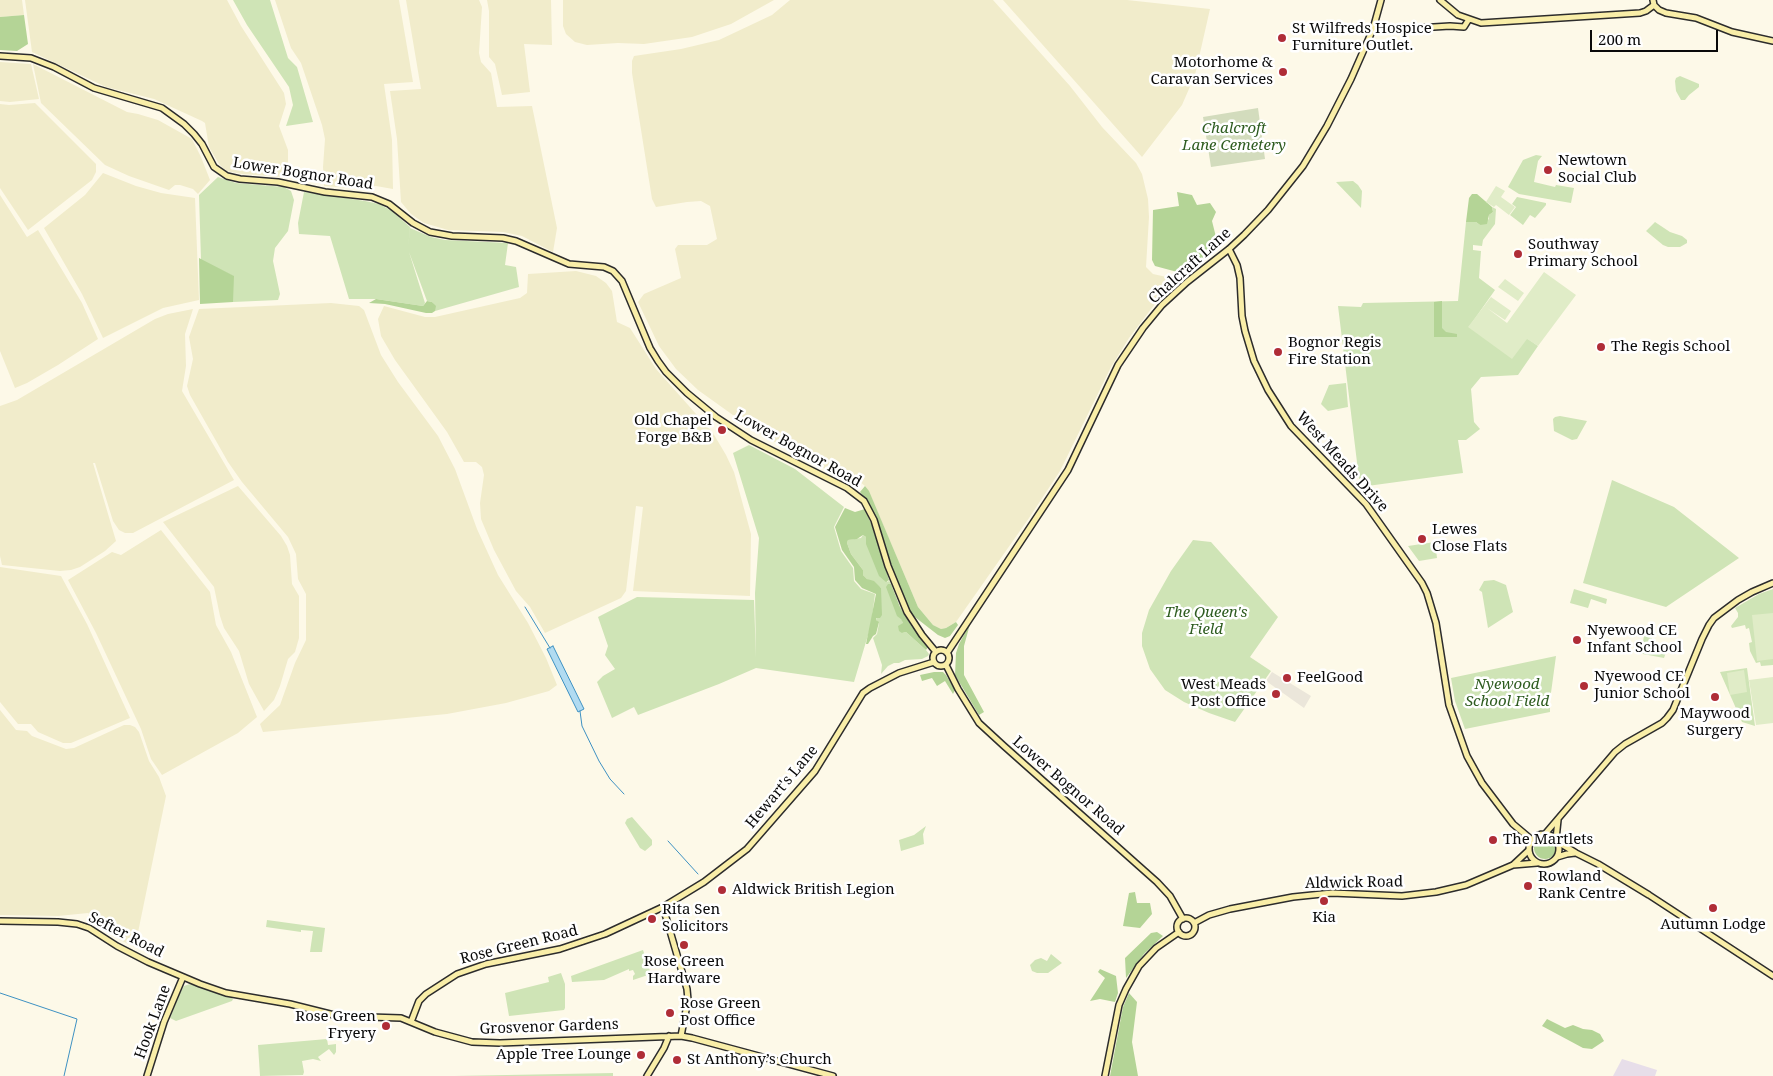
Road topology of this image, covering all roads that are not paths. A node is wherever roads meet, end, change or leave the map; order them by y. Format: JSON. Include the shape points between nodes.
{"nodes":[{"id":1,"x":1381,"y":0,"type":"edge"},
{"id":2,"x":1440,"y":0,"type":"edge"},
{"id":3,"x":1654,"y":3,"type":"edge"},
{"id":4,"x":1458,"y":15,"type":"junction"},
{"id":5,"x":1469,"y":19,"type":"junction"},
{"id":6,"x":1454,"y":24,"type":"junction"},
{"id":7,"x":1373,"y":29,"type":"junction"},
{"id":8,"x":1773,"y":41,"type":"edge"},
{"id":9,"x":0,"y":56,"type":"edge"},
{"id":10,"x":1229,"y":249,"type":"junction"},
{"id":11,"x":1773,"y":582,"type":"edge"},
{"id":12,"x":936,"y":652,"type":"junction"},
{"id":13,"x":947,"y":653,"type":"junction"},
{"id":14,"x":934,"y":662,"type":"junction"},
{"id":15,"x":946,"y":665,"type":"junction"},
{"id":16,"x":1558,"y":819,"type":"junction"},
{"id":17,"x":1544,"y":834,"type":"junction"},
{"id":18,"x":1532,"y":840,"type":"junction"},
{"id":19,"x":1557,"y":841,"type":"junction"},
{"id":20,"x":1529,"y":850,"type":"junction"},
{"id":21,"x":1576,"y":853,"type":"junction"},
{"id":22,"x":1557,"y":857,"type":"junction"},
{"id":23,"x":1513,"y":864,"type":"junction"},
{"id":24,"x":1538,"y":864,"type":"junction"},
{"id":25,"x":663,"y":907,"type":"junction"},
{"id":26,"x":1183,"y":919,"type":"junction"},
{"id":27,"x":0,"y":921,"type":"edge"},
{"id":28,"x":1194,"y":923,"type":"junction"},
{"id":29,"x":1179,"y":932,"type":"junction"},
{"id":30,"x":1773,"y":976,"type":"edge"},
{"id":31,"x":183,"y":977,"type":"junction"},
{"id":32,"x":411,"y":1022,"type":"junction"},
{"id":33,"x":669,"y":1036,"type":"junction"},
{"id":34,"x":681,"y":1036,"type":"junction"},
{"id":35,"x":147,"y":1076,"type":"edge"},
{"id":36,"x":647,"y":1076,"type":"edge"},
{"id":37,"x":833,"y":1076,"type":"edge"},
{"id":38,"x":1105,"y":1076,"type":"edge"}],
"edges":[{"from":1,"to":7,"type":"street","name":"Chalcraft Lane"},
{"from":2,"to":4,"type":"street"},
{"from":3,"to":5,"type":"street","via":[[1646,11],[1632,14],[1493,22]]},
{"from":3,"to":8,"type":"street","via":[[1666,13],[1696,18],[1732,32]]},
{"from":4,"to":5,"type":"street"},
{"from":4,"to":6,"type":"street"},
{"from":5,"to":6,"type":"street","via":[[1464,27]]},
{"from":6,"to":7,"type":"street"},
{"from":7,"to":10,"type":"street","name":"Chalcraft Lane","via":[[1351,80],[1303,166],[1268,210]]},
{"from":9,"to":12,"type":"street","name":"Lower Bognor Road","via":[[31,58],[94,88],[162,108],[194,134],[214,167],[227,176],[372,197],[430,232],[503,238],[569,264],[604,267],[613,271],[622,281],[650,348],[687,393],[751,440],[847,488],[864,501],[907,612]]},
{"from":10,"to":13,"type":"street","name":"Chalcraft Lane","via":[[1162,305],[1128,349],[1068,470]]},
{"from":10,"to":18,"type":"street","name":"West Meads Drive","via":[[1240,278],[1245,331],[1254,361],[1268,390],[1291,426],[1366,504],[1422,583],[1436,623],[1449,705],[1467,756],[1482,784],[1512,824]]},
{"from":11,"to":16,"type":"street","via":[[1738,600],[1714,618],[1667,718],[1615,752]]},
{"from":12,"to":13,"type":"street"},
{"from":12,"to":14,"type":"street"},
{"from":13,"to":15,"type":"street"},
{"from":14,"to":15,"type":"street"},
{"from":14,"to":25,"type":"street","name":"Hewart's Lane","via":[[899,673],[864,693],[815,771],[747,848],[712,876]]},
{"from":15,"to":26,"type":"street","name":"Lower Bognor Road","via":[[979,723],[1158,882]]},
{"from":16,"to":17,"type":"street"},
{"from":16,"to":19,"type":"street"},
{"from":17,"to":18,"type":"street"},
{"from":17,"to":19,"type":"street"},
{"from":18,"to":20,"type":"street"},
{"from":19,"to":21,"type":"street"},
{"from":19,"to":22,"type":"street","via":[[1560,850]]},
{"from":20,"to":23,"type":"street"},
{"from":20,"to":24,"type":"street"},
{"from":21,"to":22,"type":"street"},
{"from":21,"to":30,"type":"street","via":[[1643,891]]},
{"from":22,"to":24,"type":"street","via":[[1548,864]]},
{"from":23,"to":24,"type":"street"},
{"from":23,"to":28,"type":"street","name":"Aldwick Road","via":[[1466,884],[1436,892],[1402,896],[1332,893],[1293,896],[1230,909]]},
{"from":25,"to":32,"type":"street","name":"Rose Green Road","via":[[585,941],[457,974],[426,994],[415,1009]]},
{"from":25,"to":34,"type":"street","via":[[687,989]]},
{"from":26,"to":28,"type":"street","via":[[1188,918]]},
{"from":26,"to":29,"type":"street","via":[[1178,924]]},
{"from":27,"to":31,"type":"street","name":"Sefter Road","via":[[84,926],[117,946]]},
{"from":28,"to":29,"type":"street","via":[[1191,934],[1186,936]]},
{"from":29,"to":38,"type":"street","via":[[1156,948],[1139,966],[1126,989],[1119,1005]]},
{"from":31,"to":32,"type":"street","name":"Sefter Road","via":[[236,996],[290,1004],[338,1016],[401,1018]]},
{"from":31,"to":35,"type":"street","name":"Hook Lane"},
{"from":32,"to":33,"type":"street","name":"Grosvenor Gardens","via":[[457,1039],[482,1043]]},
{"from":33,"to":34,"type":"street","name":"Grosvenor Gardens"},
{"from":33,"to":36,"type":"street"},
{"from":34,"to":37,"type":"street","name":"Grosvenor Gardens"}]}
